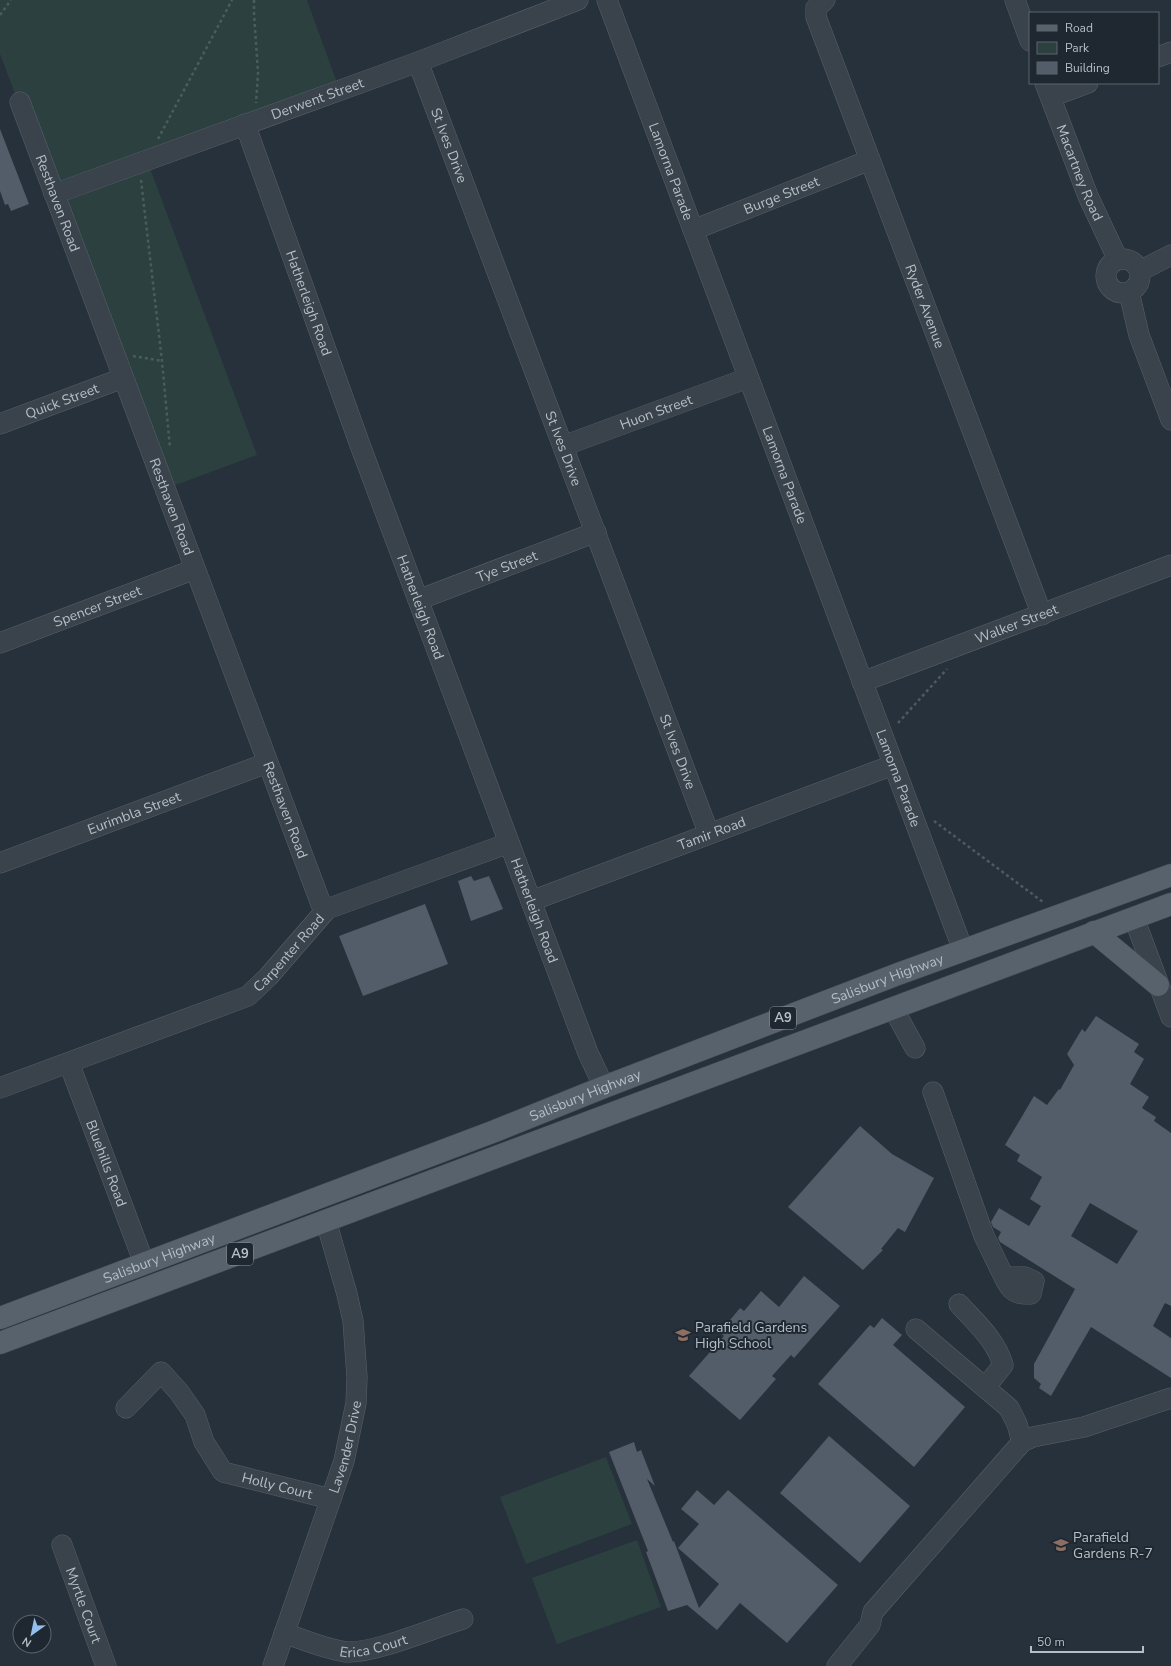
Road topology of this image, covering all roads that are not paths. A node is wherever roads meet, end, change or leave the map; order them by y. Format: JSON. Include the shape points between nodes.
{"nodes":[{"id":1,"x":578,"y":0,"type":"edge"},
{"id":2,"x":607,"y":0,"type":"edge"},
{"id":3,"x":825,"y":0,"type":"edge"},
{"id":4,"x":1015,"y":0,"type":"edge"},
{"id":5,"x":1029,"y":38,"type":"edge"},
{"id":6,"x":1171,"y":52,"type":"edge"},
{"id":7,"x":1159,"y":57,"type":"edge"},
{"id":8,"x":418,"y":62,"type":"junction"},
{"id":9,"x":1082,"y":84,"type":"edge"},
{"id":10,"x":1048,"y":90,"type":"edge"},
{"id":11,"x":20,"y":102,"type":"dead end"},
{"id":12,"x":245,"y":124,"type":"junction"},
{"id":13,"x":870,"y":160,"type":"junction"},
{"id":14,"x":54,"y":194,"type":"junction"},
{"id":15,"x":693,"y":230,"type":"junction"},
{"id":16,"x":1171,"y":255,"type":"edge"},
{"id":17,"x":1118,"y":260,"type":"junction"},
{"id":18,"x":1140,"y":271,"type":"junction"},
{"id":19,"x":1129,"y":292,"type":"junction"},
{"id":20,"x":123,"y":378,"type":"junction"},
{"id":21,"x":748,"y":378,"type":"junction"},
{"id":22,"x":1171,"y":420,"type":"edge"},
{"id":23,"x":0,"y":424,"type":"edge"},
{"id":24,"x":563,"y":446,"type":"junction"},
{"id":25,"x":596,"y":532,"type":"junction"},
{"id":26,"x":1171,"y":565,"type":"edge"},
{"id":27,"x":194,"y":569,"type":"junction"},
{"id":28,"x":418,"y":600,"type":"junction"},
{"id":29,"x":1042,"y":615,"type":"junction"},
{"id":30,"x":0,"y":643,"type":"edge"},
{"id":31,"x":862,"y":682,"type":"junction"},
{"id":32,"x":267,"y":763,"type":"junction"},
{"id":33,"x":893,"y":765,"type":"junction"},
{"id":34,"x":709,"y":834,"type":"junction"},
{"id":35,"x":509,"y":843,"type":"junction"},
{"id":36,"x":0,"y":863,"type":"edge"},
{"id":37,"x":1171,"y":875,"type":"edge"},
{"id":38,"x":1124,"y":892,"type":"junction"},
{"id":39,"x":531,"y":901,"type":"junction"},
{"id":40,"x":1171,"y":904,"type":"edge"},
{"id":41,"x":324,"y":912,"type":"junction"},
{"id":42,"x":1171,"y":917,"type":"edge"},
{"id":43,"x":1136,"y":924,"type":"junction"},
{"id":44,"x":1094,"y":932,"type":"junction"},
{"id":45,"x":963,"y":950,"type":"junction"},
{"id":46,"x":1165,"y":982,"type":"edge"},
{"id":47,"x":893,"y":1008,"type":"junction"},
{"id":48,"x":1171,"y":1017,"type":"edge"},
{"id":49,"x":915,"y":1048,"type":"dead end"},
{"id":50,"x":69,"y":1063,"type":"junction"},
{"id":51,"x":604,"y":1087,"type":"junction"},
{"id":52,"x":0,"y":1088,"type":"edge"},
{"id":53,"x":933,"y":1092,"type":"dead end"},
{"id":54,"x":615,"y":1113,"type":"junction"},
{"id":55,"x":317,"y":1198,"type":"junction"},
{"id":56,"x":326,"y":1221,"type":"junction"},
{"id":57,"x":144,"y":1263,"type":"junction"},
{"id":58,"x":1004,"y":1277,"type":"dead end"},
{"id":59,"x":153,"y":1286,"type":"junction"},
{"id":60,"x":959,"y":1304,"type":"dead end"},
{"id":61,"x":0,"y":1318,"type":"edge"},
{"id":62,"x":916,"y":1329,"type":"dead end"},
{"id":63,"x":0,"y":1343,"type":"edge"},
{"id":64,"x":985,"y":1388,"type":"junction"},
{"id":65,"x":1171,"y":1398,"type":"edge"},
{"id":66,"x":126,"y":1408,"type":"dead end"},
{"id":67,"x":1022,"y":1442,"type":"junction"},
{"id":68,"x":331,"y":1499,"type":"junction"},
{"id":69,"x":62,"y":1545,"type":"dead end"},
{"id":70,"x":463,"y":1619,"type":"dead end"},
{"id":71,"x":284,"y":1633,"type":"junction"},
{"id":72,"x":106,"y":1666,"type":"edge"},
{"id":73,"x":273,"y":1666,"type":"edge"},
{"id":74,"x":837,"y":1666,"type":"edge"}],
"edges":[{"from":1,"to":8,"type":"street","name":"Derwent Street"},
{"from":2,"to":15,"type":"street","name":"Lamorna Parade"},
{"from":3,"to":13,"type":"street","name":"Ryder Avenue","via":[[816,8],[816,17]]},
{"from":4,"to":5,"type":"street"},
{"from":6,"to":7,"type":"street"},
{"from":8,"to":12,"type":"street","name":"Derwent Street"},
{"from":8,"to":24,"type":"street","name":"St Ives Drive"},
{"from":9,"to":10,"type":"street"},
{"from":10,"to":17,"type":"street","name":"Macartney Road","via":[[1088,196]]},
{"from":11,"to":14,"type":"street","name":"Resthaven Road"},
{"from":12,"to":14,"type":"street","name":"Derwent Street","via":[[144,169]]},
{"from":12,"to":28,"type":"street","name":"Hatherleigh Road"},
{"from":13,"to":15,"type":"street","name":"Burge Street"},
{"from":13,"to":29,"type":"street","name":"Ryder Avenue"},
{"from":14,"to":20,"type":"street","name":"Resthaven Road"},
{"from":15,"to":21,"type":"street","name":"Lamorna Parade"},
{"from":16,"to":18,"type":"street"},
{"from":17,"to":18,"type":"street","via":[[1133,262]]},
{"from":17,"to":19,"type":"street","via":[[1109,267],[1106,278],[1108,284],[1117,292]]},
{"from":18,"to":19,"type":"street","via":[[1139,284]]},
{"from":19,"to":22,"type":"street","via":[[1139,335]]},
{"from":20,"to":23,"type":"street","name":"Quick Street"},
{"from":20,"to":27,"type":"street","name":"Resthaven Road"},
{"from":21,"to":24,"type":"street","name":"Huon Street"},
{"from":21,"to":31,"type":"street","name":"Lamorna Parade"},
{"from":24,"to":25,"type":"street","name":"St Ives Drive"},
{"from":25,"to":28,"type":"street","name":"Tye Street"},
{"from":25,"to":34,"type":"street","name":"St Ives Drive"},
{"from":26,"to":29,"type":"street","name":"Walker Street"},
{"from":27,"to":30,"type":"street","name":"Spencer Street"},
{"from":27,"to":32,"type":"street","name":"Resthaven Road"},
{"from":28,"to":35,"type":"street","name":"Hatherleigh Road"},
{"from":29,"to":31,"type":"street","name":"Walker Street"},
{"from":31,"to":33,"type":"street","name":"Lamorna Parade"},
{"from":32,"to":36,"type":"street","name":"Eurimbla Street"},
{"from":32,"to":41,"type":"street","name":"Resthaven Road"},
{"from":33,"to":34,"type":"street","name":"Tamir Road"},
{"from":33,"to":45,"type":"street","name":"Lamorna Parade"},
{"from":34,"to":39,"type":"street","name":"Tamir Road"},
{"from":35,"to":39,"type":"street","name":"Hatherleigh Road"},
{"from":35,"to":41,"type":"street","name":"Carpenter Road"},
{"from":37,"to":38,"type":"main road","name":"Salisbury Highway","number":"A9"},
{"from":38,"to":43,"type":"main road"},
{"from":38,"to":45,"type":"main road","name":"Salisbury Highway","number":"A9"},
{"from":39,"to":51,"type":"street","name":"Hatherleigh Road","via":[[588,1053]]},
{"from":40,"to":43,"type":"main road","name":"Salisbury Highway","number":"A9"},
{"from":41,"to":50,"type":"street","name":"Carpenter Road","via":[[268,977],[248,996]]},
{"from":42,"to":43,"type":"main road"},
{"from":43,"to":44,"type":"main road","name":"Salisbury Highway","number":"A9"},
{"from":43,"to":46,"type":"street"},
{"from":44,"to":46,"type":"main road"},
{"from":44,"to":47,"type":"main road","name":"Salisbury Highway","number":"A9"},
{"from":45,"to":51,"type":"main road","name":"Salisbury Highway","number":"A9"},
{"from":46,"to":48,"type":"street"},
{"from":47,"to":49,"type":"street"},
{"from":47,"to":54,"type":"main road","name":"Salisbury Highway","number":"A9"},
{"from":50,"to":52,"type":"street","name":"Carpenter Road"},
{"from":50,"to":57,"type":"street","name":"Bluehills Road"},
{"from":51,"to":54,"type":"main road"},
{"from":51,"to":55,"type":"main road","name":"Salisbury Highway","number":"A9","via":[[495,1132]]},
{"from":53,"to":58,"type":"street","via":[[984,1236]]},
{"from":54,"to":56,"type":"main road","name":"Salisbury Highway","number":"A9"},
{"from":55,"to":56,"type":"main road"},
{"from":55,"to":57,"type":"main road","name":"Salisbury Highway","number":"A9"},
{"from":56,"to":59,"type":"main road","name":"Salisbury Highway","number":"A9"},
{"from":56,"to":68,"type":"street","name":"Lavender Drive","via":[[353,1320],[357,1377],[352,1427],[344,1462]]},
{"from":57,"to":59,"type":"main road"},
{"from":57,"to":61,"type":"main road","name":"Salisbury Highway","number":"A9"},
{"from":59,"to":63,"type":"main road","name":"Salisbury Highway","number":"A9"},
{"from":60,"to":64,"type":"street","via":[[988,1335],[1000,1355],[1003,1365]]},
{"from":62,"to":64,"type":"street"},
{"from":64,"to":67,"type":"street","via":[[1009,1408],[1018,1424]]},
{"from":65,"to":67,"type":"street","via":[[1084,1427],[1032,1437]]},
{"from":66,"to":68,"type":"street","name":"Holly Court","via":[[162,1372],[195,1415],[204,1442],[223,1472]]},
{"from":67,"to":74,"type":"street","via":[[873,1612],[870,1625]]},
{"from":68,"to":71,"type":"street","name":"Lavender Drive"},
{"from":69,"to":72,"type":"street","name":"Myrtle Court"},
{"from":70,"to":71,"type":"street","name":"Erica Court","via":[[364,1651],[346,1652],[323,1647]]},
{"from":71,"to":73,"type":"street","name":"Lavender Drive"}]}
